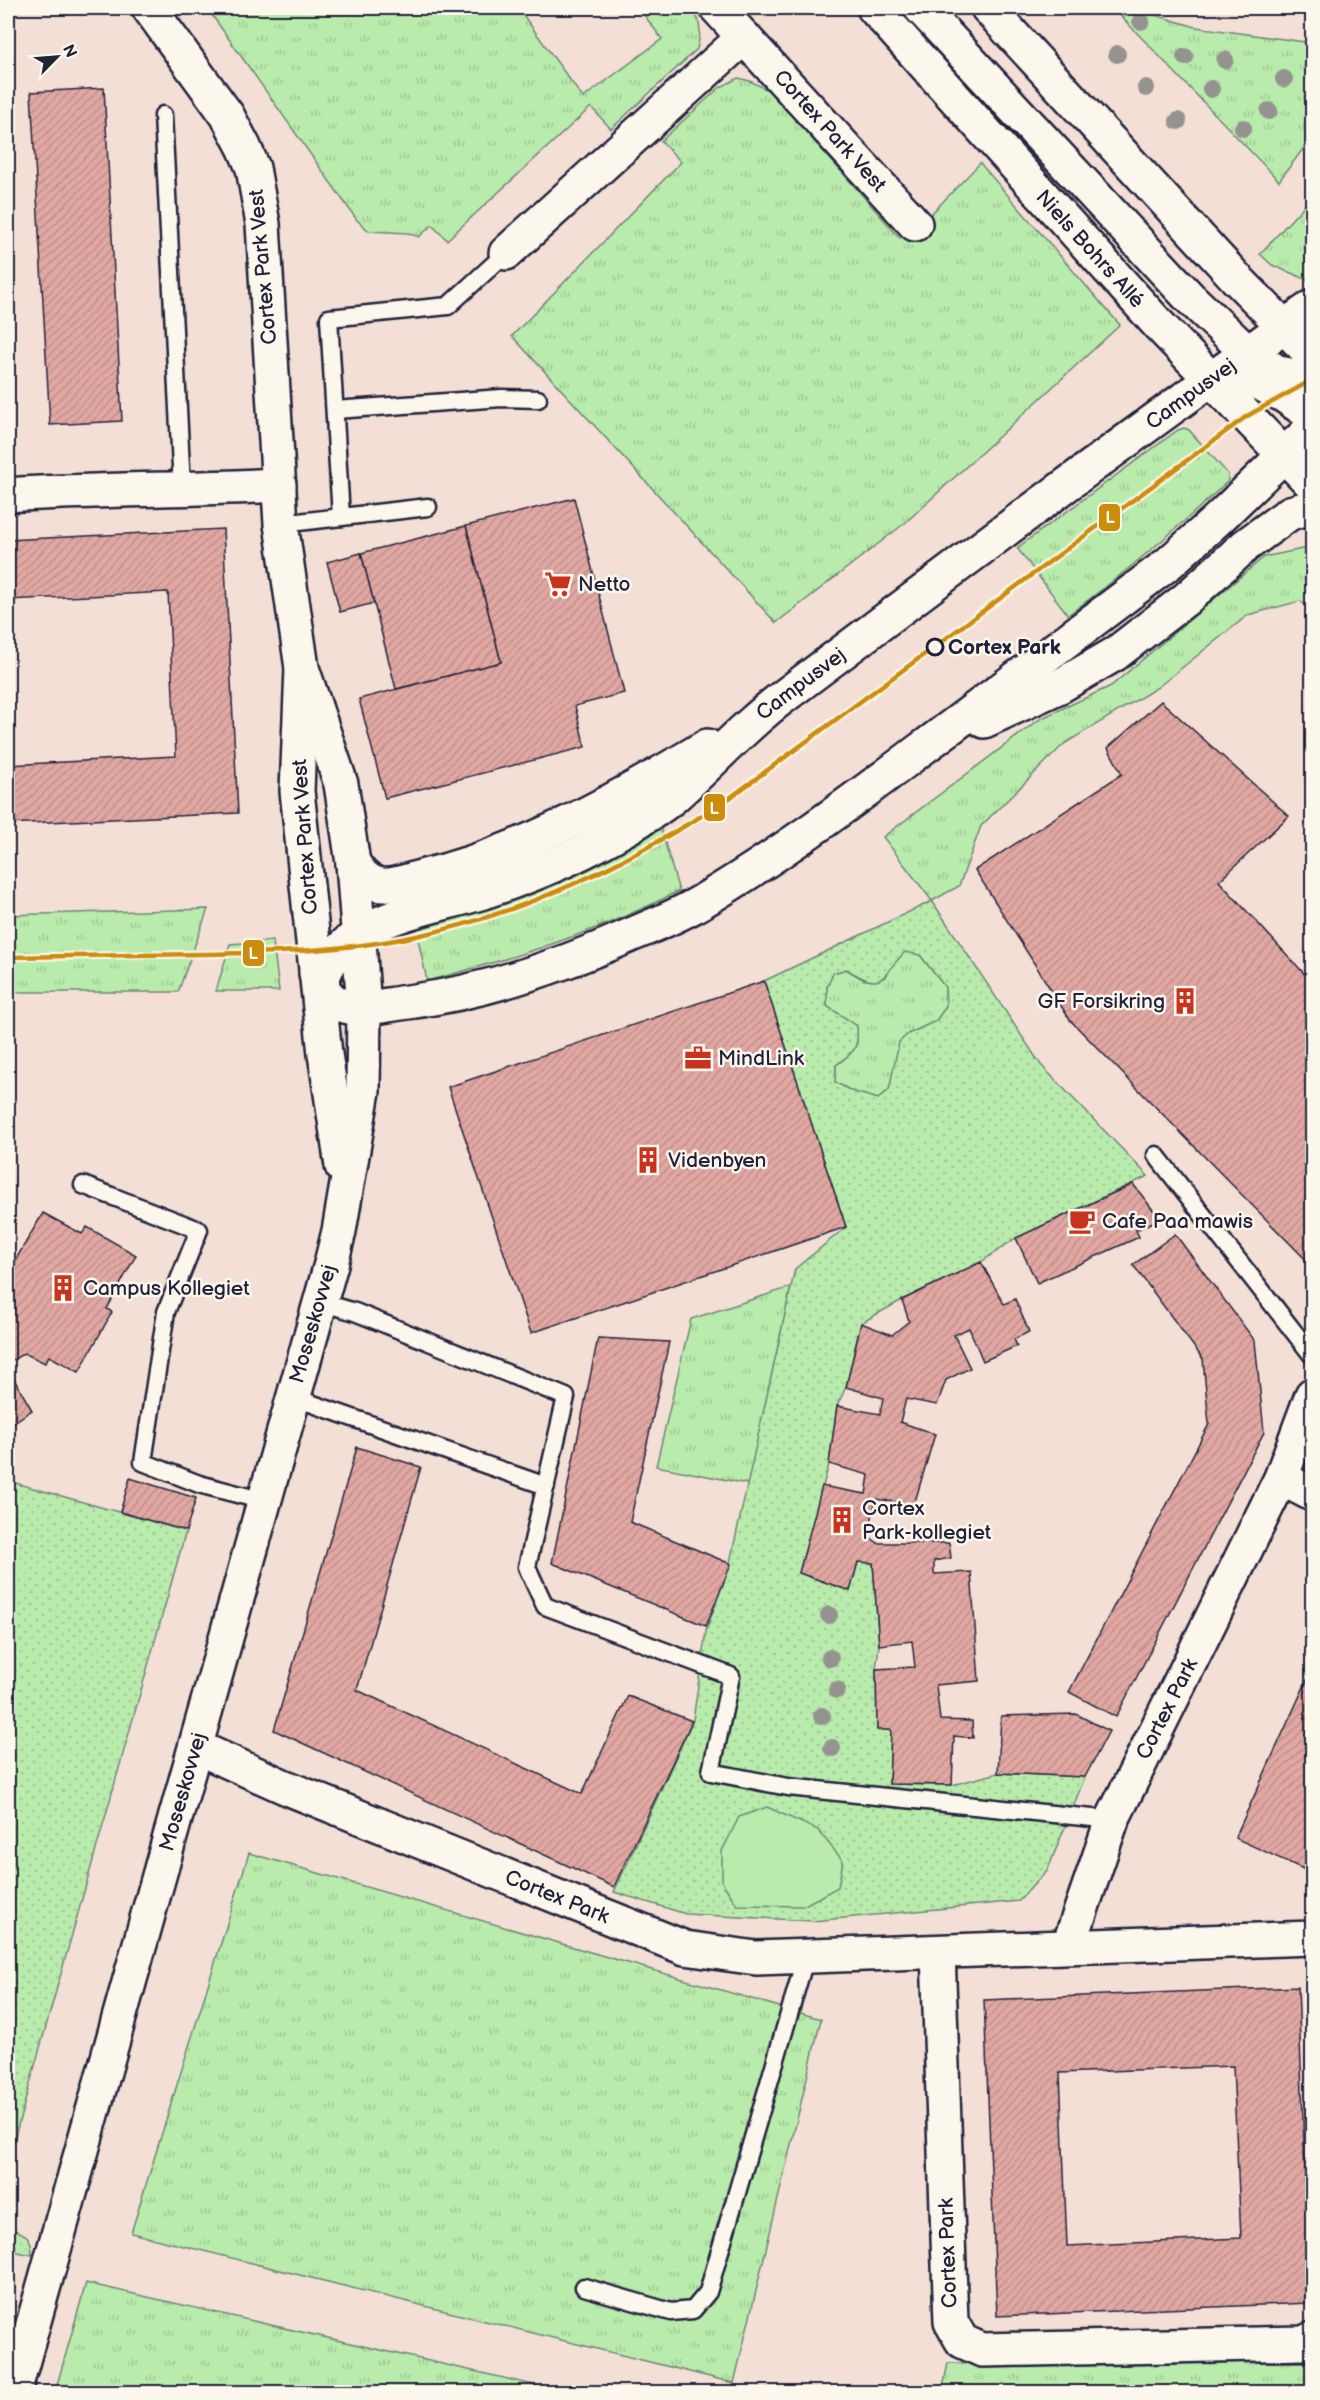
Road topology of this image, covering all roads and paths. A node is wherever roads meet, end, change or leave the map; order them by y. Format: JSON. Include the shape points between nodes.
{"nodes":[{"id":1,"x":149,"y":8,"type":"edge"},
{"id":2,"x":717,"y":8,"type":"edge"},
{"id":3,"x":874,"y":8,"type":"edge"},
{"id":4,"x":921,"y":8,"type":"edge"},
{"id":5,"x":987,"y":8,"type":"edge"},
{"id":6,"x":744,"y":38,"type":"junction"},
{"id":7,"x":163,"y":115,"type":"dead end"},
{"id":8,"x":915,"y":224,"type":"dead end"},
{"id":9,"x":506,"y":253,"type":"joint"},
{"id":10,"x":1312,"y":307,"type":"edge"},
{"id":11,"x":1285,"y":327,"type":"junction"},
{"id":12,"x":1248,"y":353,"type":"junction"},
{"id":13,"x":1312,"y":355,"type":"edge"},
{"id":14,"x":1312,"y":376,"type":"edge"},
{"id":15,"x":1211,"y":379,"type":"junction"},
{"id":16,"x":538,"y":399,"type":"dead end"},
{"id":17,"x":335,"y":411,"type":"junction"},
{"id":18,"x":1304,"y":423,"type":"edge"},
{"id":19,"x":279,"y":486,"type":"junction"},
{"id":20,"x":182,"y":487,"type":"junction"},
{"id":21,"x":1311,"y":490,"type":"edge"},
{"id":22,"x":8,"y":495,"type":"edge"},
{"id":23,"x":428,"y":507,"type":"dead end"},
{"id":24,"x":341,"y":517,"type":"junction"},
{"id":25,"x":281,"y":524,"type":"junction"},
{"id":26,"x":302,"y":668,"type":"junction"},
{"id":27,"x":755,"y":718,"type":"junction"},
{"id":28,"x":920,"y":750,"type":"junction"},
{"id":29,"x":353,"y":863,"type":"junction"},
{"id":30,"x":358,"y":934,"type":"junction"},
{"id":31,"x":319,"y":989,"type":"junction"},
{"id":32,"x":364,"y":1008,"type":"junction"},
{"id":33,"x":1156,"y":1155,"type":"dead end"},
{"id":34,"x":83,"y":1185,"type":"dead end"},
{"id":35,"x":346,"y":1190,"type":"junction"},
{"id":36,"x":320,"y":1302,"type":"junction"},
{"id":37,"x":1312,"y":1355,"type":"edge"},
{"id":38,"x":1312,"y":1395,"type":"edge"},
{"id":39,"x":293,"y":1397,"type":"junction"},
{"id":40,"x":1281,"y":1478,"type":"junction"},
{"id":41,"x":546,"y":1486,"type":"junction"},
{"id":42,"x":1312,"y":1494,"type":"edge"},
{"id":43,"x":264,"y":1501,"type":"junction"},
{"id":44,"x":196,"y":1747,"type":"junction"},
{"id":45,"x":1112,"y":1820,"type":"junction"},
{"id":46,"x":1312,"y":1938,"type":"edge"},
{"id":47,"x":1069,"y":1945,"type":"junction"},
{"id":48,"x":938,"y":1952,"type":"junction"},
{"id":49,"x":806,"y":1956,"type":"junction"},
{"id":50,"x":584,"y":2287,"type":"dead end"},
{"id":51,"x":1312,"y":2339,"type":"edge"},
{"id":52,"x":14,"y":2392,"type":"edge"}],
"edges":[{"from":1,"to":19,"type":"street","name":"Cortex Park Vest","via":[[226,115],[253,168],[264,234]]},
{"from":2,"to":6,"type":"street","name":"Cortex Park Vest"},
{"from":3,"to":15,"type":"street","name":"Niels Bohrs Allé"},
{"from":4,"to":12,"type":"street","via":[[1189,297]]},
{"from":5,"to":11,"type":"street"},
{"from":6,"to":8,"type":"street","name":"Cortex Park Vest"},
{"from":6,"to":9,"type":"street"},
{"from":7,"to":20,"type":"lane"},
{"from":9,"to":17,"type":"lane","via":[[448,306],[329,318]]},
{"from":10,"to":11,"type":"street"},
{"from":11,"to":12,"type":"street","name":"Campusvej"},
{"from":11,"to":13,"type":"street"},
{"from":12,"to":14,"type":"street","via":[[1279,373]]},
{"from":12,"to":15,"type":"street","name":"Campusvej"},
{"from":15,"to":18,"type":"street","name":"Niels Bohrs Allé"},
{"from":15,"to":18,"type":"street","via":[[1233,375],[1256,380]]},
{"from":15,"to":27,"type":"street","name":"Campusvej"},
{"from":16,"to":17,"type":"lane","via":[[502,398]]},
{"from":17,"to":24,"type":"lane"},
{"from":18,"to":21,"type":"street","name":"Niels Bohrs Allé"},
{"from":18,"to":28,"type":"street","via":[[1220,518],[1169,563]]},
{"from":19,"to":20,"type":"street"},
{"from":19,"to":25,"type":"street","name":"Cortex Park Vest"},
{"from":20,"to":22,"type":"street"},
{"from":21,"to":28,"type":"street","via":[[1290,513],[1114,654],[1060,686]]},
{"from":23,"to":24,"type":"lane"},
{"from":24,"to":25,"type":"lane"},
{"from":25,"to":26,"type":"street","name":"Cortex Park Vest"},
{"from":26,"to":29,"type":"street","name":"Cortex Park Vest","via":[[341,784]]},
{"from":26,"to":31,"type":"street","name":"Cortex Park Vest","via":[[297,791]]},
{"from":27,"to":29,"type":"street","via":[[592,812],[512,848],[434,874],[379,885],[364,878]]},
{"from":27,"to":30,"type":"street","name":"Campusvej","via":[[670,799],[607,839],[514,880],[384,920]]},
{"from":28,"to":32,"type":"street","via":[[807,834],[699,903],[651,926],[558,966],[511,981]]},
{"from":29,"to":30,"type":"street","name":"Cortex Park Vest"},
{"from":30,"to":31,"type":"street","name":"Campusvej","via":[[324,973]]},
{"from":30,"to":32,"type":"street","name":"Cortex Park Vest"},
{"from":31,"to":32,"type":"street","via":[[330,1001],[345,1008]]},
{"from":31,"to":35,"type":"street","name":"Moseskovvej","via":[[330,1098]]},
{"from":32,"to":35,"type":"street","name":"Moseskovvej","via":[[363,1091]]},
{"from":33,"to":37,"type":"lane"},
{"from":34,"to":43,"type":"lane","via":[[199,1230],[166,1312],[143,1462],[199,1484]]},
{"from":35,"to":36,"type":"street","name":"Moseskovvej"},
{"from":36,"to":39,"type":"street","name":"Moseskovvej"},
{"from":36,"to":41,"type":"lane","via":[[356,1312],[566,1397]]},
{"from":38,"to":40,"type":"street","name":"Cortex Park"},
{"from":39,"to":41,"type":"lane"},
{"from":39,"to":43,"type":"street","name":"Moseskovvej"},
{"from":40,"to":42,"type":"street"},
{"from":40,"to":45,"type":"street","name":"Cortex Park"},
{"from":41,"to":45,"type":"lane","via":[[527,1567],[545,1606],[731,1676],[711,1772],[788,1787]]},
{"from":43,"to":44,"type":"street","name":"Moseskovvej"},
{"from":44,"to":49,"type":"street","name":"Cortex Park","via":[[285,1787],[685,1948],[756,1958]]},
{"from":44,"to":52,"type":"street","name":"Moseskovvej"},
{"from":45,"to":47,"type":"street","name":"Cortex Park"},
{"from":46,"to":47,"type":"street","name":"Cortex Park"},
{"from":47,"to":48,"type":"street","name":"Cortex Park"},
{"from":48,"to":49,"type":"street","name":"Cortex Park"},
{"from":48,"to":51,"type":"street","name":"Cortex Park","via":[[951,2322],[962,2341],[982,2350],[1303,2343]]},
{"from":49,"to":50,"type":"lane","via":[[708,2292],[693,2310],[670,2312]]}]}
